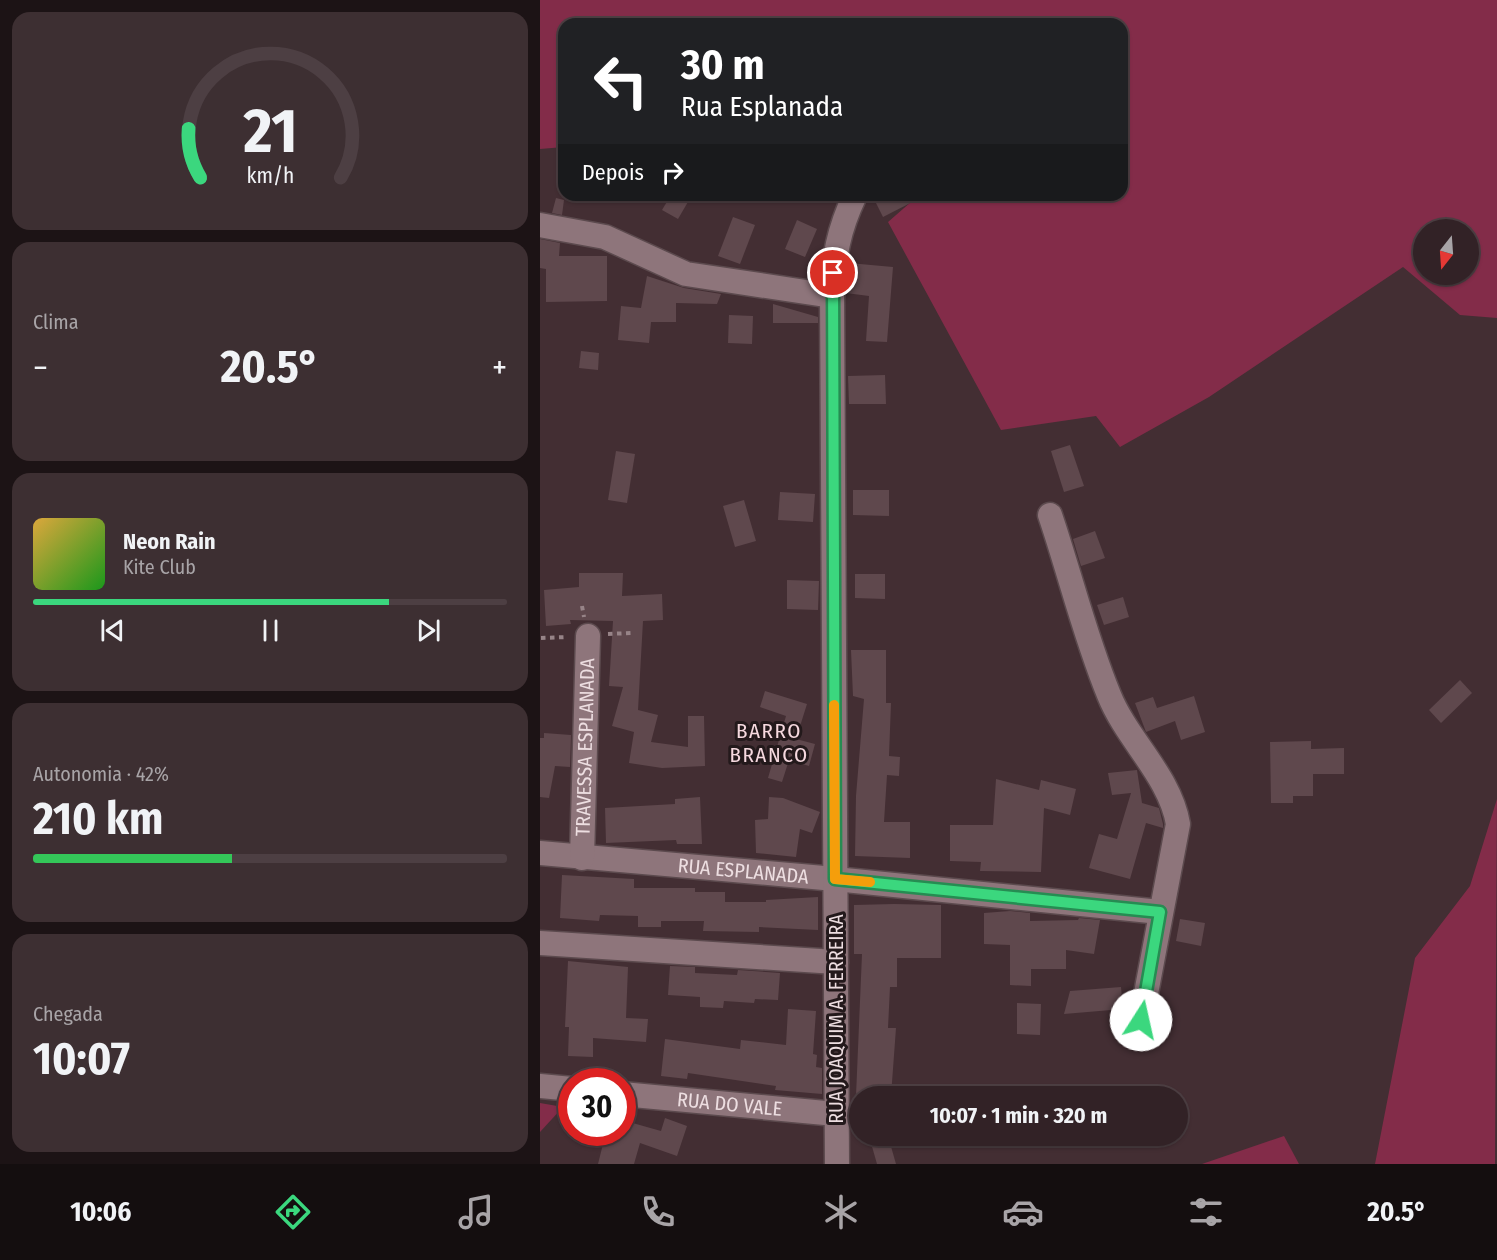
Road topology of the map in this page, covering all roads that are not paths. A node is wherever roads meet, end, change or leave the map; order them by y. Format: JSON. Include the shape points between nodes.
{"nodes":[{"id":1,"x":852,"y":201,"type":"edge"},
{"id":2,"x":540,"y":225,"type":"edge"},
{"id":3,"x":832,"y":296,"type":"junction"},
{"id":4,"x":1050,"y":515,"type":"dead end"},
{"id":5,"x":588,"y":636,"type":"dead end"},
{"id":6,"x":540,"y":853,"type":"edge"},
{"id":7,"x":582,"y":858,"type":"junction"},
{"id":8,"x":835,"y":879,"type":"junction"},
{"id":9,"x":1160,"y":912,"type":"junction"},
{"id":10,"x":540,"y":943,"type":"edge"},
{"id":11,"x":836,"y":962,"type":"junction"},
{"id":12,"x":1141,"y":1020,"type":"dead end"},
{"id":13,"x":540,"y":1086,"type":"edge"},
{"id":14,"x":558,"y":1088,"type":"edge"},
{"id":15,"x":636,"y":1095,"type":"edge"},
{"id":16,"x":836,"y":1114,"type":"junction"},
{"id":17,"x":837,"y":1164,"type":"edge"}],
"edges":[{"from":1,"to":3,"type":"street","name":"RUA JOAQUIM A. FERREIRA","via":[[834,251]]},
{"from":2,"to":3,"type":"street","via":[[605,237],[686,274]]},
{"from":3,"to":8,"type":"street","name":"RUA JOAQUIM A. FERREIRA"},
{"from":4,"to":9,"type":"street","via":[[1109,696],[1175,807],[1178,824]]},
{"from":5,"to":7,"type":"street","name":"TRAVESSA ESPLANADA"},
{"from":6,"to":7,"type":"street","name":"RUA ESPLANADA"},
{"from":7,"to":8,"type":"street","name":"RUA ESPLANADA"},
{"from":8,"to":9,"type":"street","name":"RUA ESPLANADA"},
{"from":8,"to":11,"type":"street","name":"RUA JOAQUIM A. FERREIRA"},
{"from":9,"to":12,"type":"street"},
{"from":10,"to":11,"type":"street"},
{"from":11,"to":16,"type":"street","name":"RUA JOAQUIM A. FERREIRA"},
{"from":13,"to":14,"type":"street"},
{"from":15,"to":16,"type":"street","name":"RUA DO VALE"},
{"from":16,"to":17,"type":"street","name":"RUA JOAQUIM A. FERREIRA"}]}
